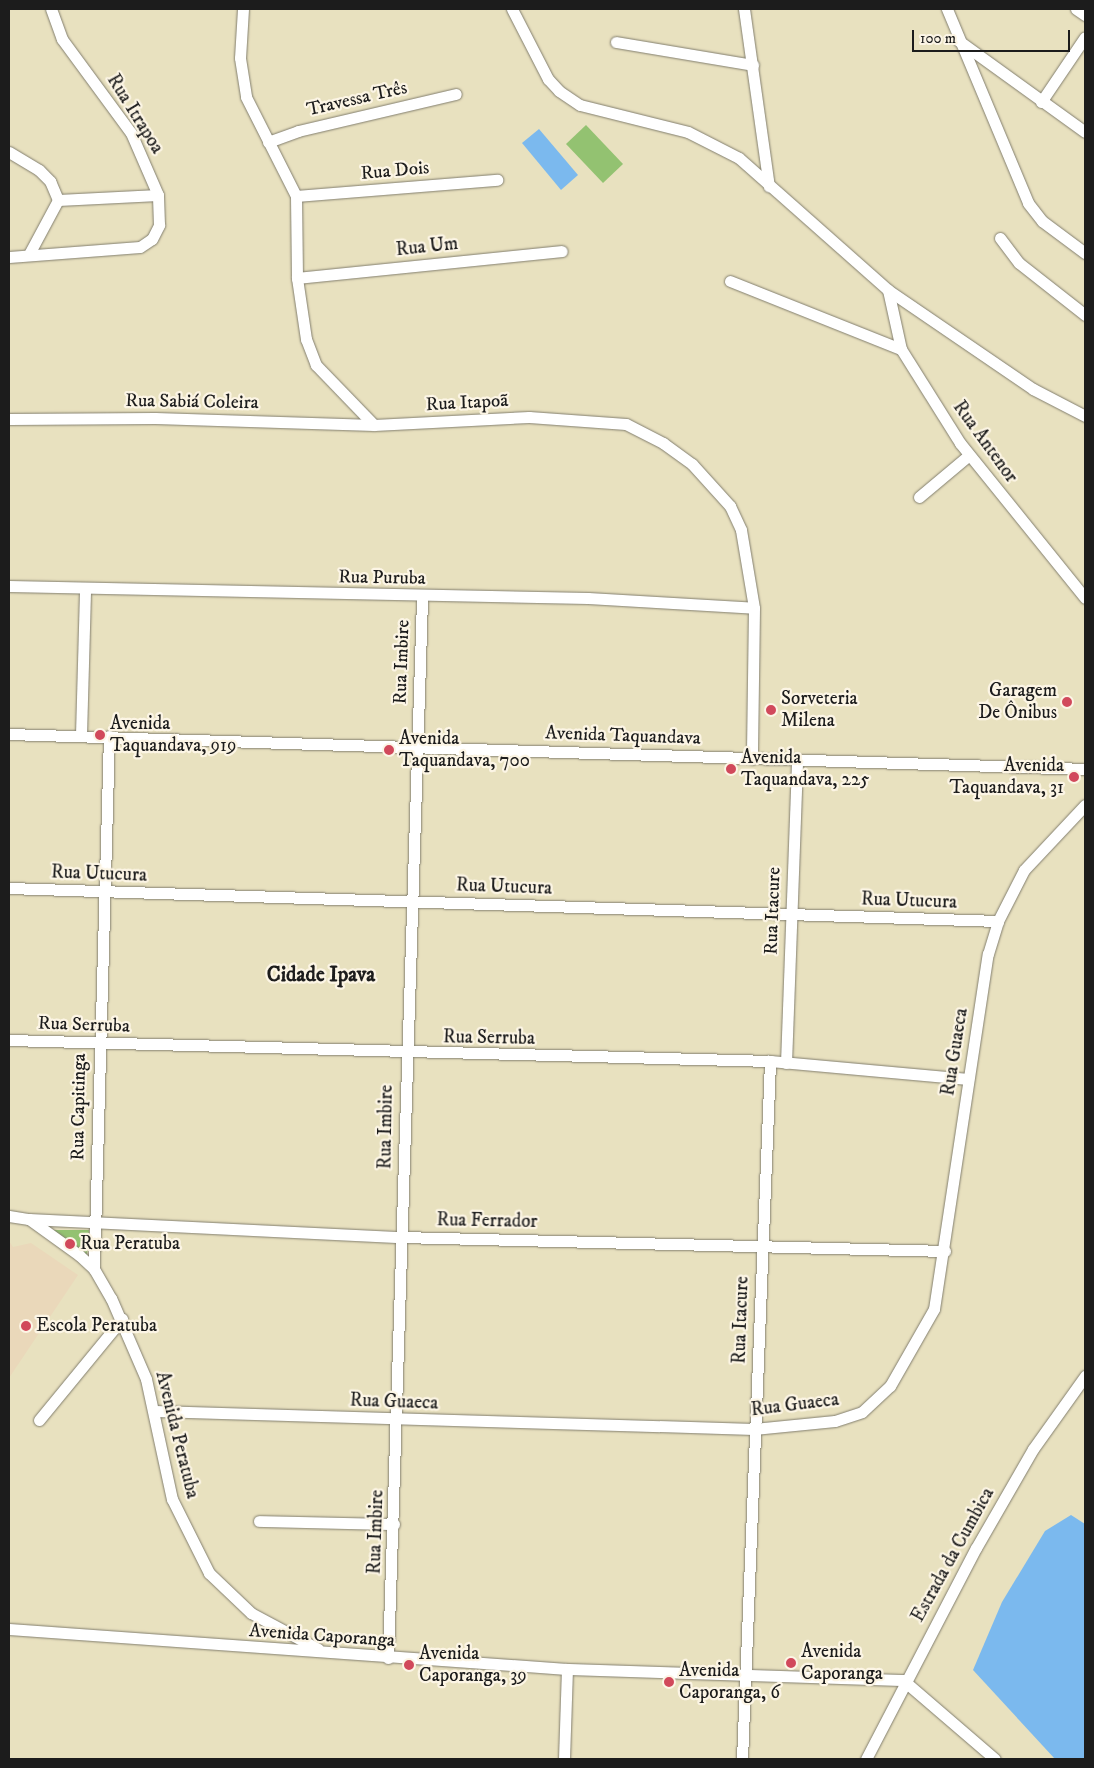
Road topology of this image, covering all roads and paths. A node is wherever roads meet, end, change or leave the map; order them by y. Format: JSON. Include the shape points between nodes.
{"nodes":[{"id":1,"x":51,"y":9,"type":"edge"},
{"id":2,"x":243,"y":9,"type":"edge"},
{"id":3,"x":512,"y":9,"type":"edge"},
{"id":4,"x":744,"y":9,"type":"edge"},
{"id":5,"x":947,"y":9,"type":"edge"},
{"id":6,"x":1076,"y":9,"type":"edge"},
{"id":7,"x":1085,"y":15,"type":"edge"},
{"id":8,"x":1085,"y":37,"type":"edge"},
{"id":9,"x":959,"y":40,"type":"junction"},
{"id":10,"x":616,"y":42,"type":"dead end"},
{"id":11,"x":753,"y":65,"type":"junction"},
{"id":12,"x":456,"y":94,"type":"dead end"},
{"id":13,"x":1041,"y":102,"type":"junction"},
{"id":14,"x":1085,"y":132,"type":"edge"},
{"id":15,"x":268,"y":142,"type":"junction"},
{"id":16,"x":9,"y":152,"type":"edge"},
{"id":17,"x":497,"y":180,"type":"dead end"},
{"id":18,"x":769,"y":186,"type":"junction"},
{"id":19,"x":158,"y":195,"type":"junction"},
{"id":20,"x":296,"y":196,"type":"junction"},
{"id":21,"x":58,"y":200,"type":"junction"},
{"id":22,"x":1000,"y":238,"type":"dead end"},
{"id":23,"x":562,"y":251,"type":"dead end"},
{"id":24,"x":1085,"y":253,"type":"edge"},
{"id":25,"x":29,"y":254,"type":"junction"},
{"id":26,"x":9,"y":257,"type":"edge"},
{"id":27,"x":297,"y":278,"type":"junction"},
{"id":28,"x":730,"y":281,"type":"dead end"},
{"id":29,"x":888,"y":290,"type":"junction"},
{"id":30,"x":1085,"y":315,"type":"edge"},
{"id":31,"x":900,"y":349,"type":"junction"},
{"id":32,"x":1085,"y":416,"type":"edge"},
{"id":33,"x":9,"y":419,"type":"edge"},
{"id":34,"x":374,"y":425,"type":"junction"},
{"id":35,"x":969,"y":455,"type":"junction"},
{"id":36,"x":919,"y":497,"type":"dead end"},
{"id":37,"x":9,"y":586,"type":"edge"},
{"id":38,"x":85,"y":588,"type":"junction"},
{"id":39,"x":422,"y":597,"type":"junction"},
{"id":40,"x":1085,"y":598,"type":"edge"},
{"id":41,"x":754,"y":608,"type":"junction"},
{"id":42,"x":9,"y":734,"type":"edge"},
{"id":43,"x":81,"y":735,"type":"junction"},
{"id":44,"x":109,"y":736,"type":"junction"},
{"id":45,"x":417,"y":746,"type":"junction"},
{"id":46,"x":752,"y":759,"type":"junction"},
{"id":47,"x":797,"y":761,"type":"junction"},
{"id":48,"x":1085,"y":769,"type":"edge"},
{"id":49,"x":1085,"y":805,"type":"edge"},
{"id":50,"x":9,"y":888,"type":"edge"},
{"id":51,"x":106,"y":893,"type":"junction"},
{"id":52,"x":412,"y":901,"type":"junction"},
{"id":53,"x":790,"y":914,"type":"junction"},
{"id":54,"x":998,"y":921,"type":"junction"},
{"id":55,"x":9,"y":1040,"type":"edge"},
{"id":56,"x":98,"y":1043,"type":"junction"},
{"id":57,"x":405,"y":1054,"type":"junction"},
{"id":58,"x":770,"y":1061,"type":"junction"},
{"id":59,"x":786,"y":1063,"type":"junction"},
{"id":60,"x":968,"y":1079,"type":"junction"},
{"id":61,"x":9,"y":1216,"type":"edge"},
{"id":62,"x":29,"y":1220,"type":"junction"},
{"id":63,"x":94,"y":1222,"type":"junction"},
{"id":64,"x":402,"y":1237,"type":"junction"},
{"id":65,"x":761,"y":1246,"type":"junction"},
{"id":66,"x":945,"y":1251,"type":"junction"},
{"id":67,"x":94,"y":1269,"type":"junction"},
{"id":68,"x":122,"y":1319,"type":"junction"},
{"id":69,"x":1085,"y":1376,"type":"edge"},
{"id":70,"x":154,"y":1411,"type":"junction"},
{"id":71,"x":39,"y":1420,"type":"dead end"},
{"id":72,"x":398,"y":1420,"type":"junction"},
{"id":73,"x":754,"y":1429,"type":"junction"},
{"id":74,"x":259,"y":1522,"type":"dead end"},
{"id":75,"x":394,"y":1524,"type":"junction"},
{"id":76,"x":9,"y":1629,"type":"edge"},
{"id":77,"x":326,"y":1652,"type":"junction"},
{"id":78,"x":388,"y":1658,"type":"junction"},
{"id":79,"x":567,"y":1669,"type":"junction"},
{"id":80,"x":746,"y":1674,"type":"junction"},
{"id":81,"x":903,"y":1680,"type":"junction"},
{"id":82,"x":564,"y":1759,"type":"edge"},
{"id":83,"x":742,"y":1759,"type":"edge"},
{"id":84,"x":866,"y":1759,"type":"edge"},
{"id":85,"x":995,"y":1759,"type":"edge"}],
"edges":[{"from":1,"to":19,"type":"street","name":"Rua Itrapoa","via":[[62,39],[131,133]]},
{"from":2,"to":15,"type":"street","via":[[240,58],[246,97]]},
{"from":3,"to":18,"type":"street","via":[[548,79],[559,91],[580,105],[688,132],[738,158]]},
{"from":4,"to":11,"type":"street"},
{"from":5,"to":9,"type":"street"},
{"from":6,"to":7,"type":"street"},
{"from":8,"to":13,"type":"street"},
{"from":9,"to":13,"type":"street"},
{"from":9,"to":24,"type":"street","via":[[1028,203],[1042,221]]},
{"from":10,"to":11,"type":"street"},
{"from":11,"to":18,"type":"street"},
{"from":12,"to":15,"type":"street","name":"Travessa Três","via":[[298,131]]},
{"from":13,"to":14,"type":"street"},
{"from":15,"to":20,"type":"street"},
{"from":16,"to":21,"type":"street","via":[[39,170],[50,181]]},
{"from":17,"to":20,"type":"street","name":"Rua Dois"},
{"from":18,"to":29,"type":"street"},
{"from":19,"to":21,"type":"street"},
{"from":19,"to":25,"type":"street","name":"Rua Itrapoa","via":[[159,225],[152,239],[140,247]]},
{"from":20,"to":27,"type":"street"},
{"from":21,"to":25,"type":"street"},
{"from":22,"to":30,"type":"street","via":[[1020,263]]},
{"from":23,"to":27,"type":"street","name":"Rua Um"},
{"from":25,"to":26,"type":"street"},
{"from":27,"to":34,"type":"street","via":[[306,339],[316,365]]},
{"from":28,"to":31,"type":"street"},
{"from":29,"to":31,"type":"street","name":"Rua Antenor"},
{"from":29,"to":32,"type":"street","via":[[1033,389]]},
{"from":31,"to":35,"type":"street","name":"Rua Antenor"},
{"from":33,"to":34,"type":"street","name":"Rua Sabiá Coleira","via":[[155,418]]},
{"from":34,"to":41,"type":"street","name":"Rua Itapoã","via":[[529,417],[626,424],[663,443],[692,464],[730,506],[749,557]]},
{"from":35,"to":36,"type":"street"},
{"from":35,"to":40,"type":"street","name":"Rua Antenor"},
{"from":37,"to":38,"type":"street","name":"Rua Puruba"},
{"from":38,"to":39,"type":"street","name":"Rua Puruba"},
{"from":38,"to":43,"type":"street"},
{"from":39,"to":41,"type":"street","name":"Rua Puruba","via":[[588,598]]},
{"from":39,"to":45,"type":"street","name":"Rua Imbire"},
{"from":41,"to":46,"type":"street","name":"Rua Itapoã"},
{"from":42,"to":43,"type":"street","name":"Avenida Taquandava"},
{"from":43,"to":44,"type":"street","name":"Avenida Taquandava"},
{"from":44,"to":45,"type":"street","name":"Avenida Taquandava"},
{"from":44,"to":51,"type":"street","name":"Rua Capitinga"},
{"from":45,"to":46,"type":"street","name":"Avenida Taquandava"},
{"from":45,"to":52,"type":"street","name":"Rua Imbire"},
{"from":46,"to":47,"type":"street","name":"Avenida Taquandava"},
{"from":47,"to":48,"type":"street","name":"Avenida Taquandava"},
{"from":47,"to":53,"type":"street","name":"Rua Itacure"},
{"from":49,"to":54,"type":"street","name":"Rua Guaeca","via":[[1024,870]]},
{"from":50,"to":51,"type":"street","name":"Rua Utucura"},
{"from":51,"to":52,"type":"street","name":"Rua Utucura"},
{"from":51,"to":56,"type":"street","name":"Rua Capitinga"},
{"from":52,"to":53,"type":"street","name":"Rua Utucura"},
{"from":52,"to":57,"type":"street","name":"Rua Imbire"},
{"from":53,"to":54,"type":"street","name":"Rua Utucura"},
{"from":53,"to":59,"type":"street","name":"Rua Itacure"},
{"from":54,"to":60,"type":"street","name":"Rua Guaeca","via":[[988,954]]},
{"from":55,"to":56,"type":"street","name":"Rua Serruba"},
{"from":56,"to":57,"type":"street","name":"Rua Serruba"},
{"from":56,"to":63,"type":"street","name":"Rua Capitinga"},
{"from":57,"to":58,"type":"street","name":"Rua Serruba"},
{"from":57,"to":64,"type":"street","name":"Rua Imbire"},
{"from":58,"to":59,"type":"street","name":"Rua Serruba"},
{"from":58,"to":65,"type":"street","name":"Rua Itacure"},
{"from":59,"to":60,"type":"street","name":"Rua Serruba"},
{"from":60,"to":66,"type":"street","name":"Rua Guaeca"},
{"from":61,"to":62,"type":"street","name":"Avenida Peratuba"},
{"from":62,"to":63,"type":"street","name":"Rua Ferrador"},
{"from":62,"to":67,"type":"street","name":"Avenida Peratuba"},
{"from":63,"to":64,"type":"street","name":"Rua Ferrador"},
{"from":63,"to":67,"type":"street","name":"Rua Capitinga"},
{"from":64,"to":65,"type":"street","name":"Rua Ferrador"},
{"from":64,"to":72,"type":"street","name":"Rua Imbire"},
{"from":65,"to":66,"type":"street","name":"Rua Ferrador"},
{"from":65,"to":73,"type":"street","name":"Rua Itacure"},
{"from":66,"to":73,"type":"street","name":"Rua Guaeca","via":[[928,1324],[883,1392],[862,1412],[835,1421]]},
{"from":67,"to":68,"type":"street","name":"Avenida Peratuba"},
{"from":68,"to":70,"type":"street","name":"Avenida Peratuba"},
{"from":68,"to":71,"type":"street"},
{"from":69,"to":81,"type":"street","name":"Estrada da Cumbica","via":[[1033,1450]]},
{"from":70,"to":72,"type":"street","name":"Rua Guaeca"},
{"from":70,"to":77,"type":"street","name":"Avenida Peratuba","via":[[172,1498],[209,1573],[251,1613]]},
{"from":72,"to":73,"type":"street","name":"Rua Guaeca"},
{"from":72,"to":75,"type":"street","name":"Rua Imbire"},
{"from":73,"to":80,"type":"street","name":"Rua Itacure","via":[[752,1580]]},
{"from":74,"to":75,"type":"street"},
{"from":75,"to":78,"type":"street","name":"Rua Imbire"},
{"from":76,"to":77,"type":"street","name":"Avenida Caporanga"},
{"from":77,"to":78,"type":"street","name":"Avenida Caporanga"},
{"from":78,"to":79,"type":"street","name":"Avenida Caporanga"},
{"from":79,"to":80,"type":"street","name":"Avenida Caporanga"},
{"from":79,"to":82,"type":"street"},
{"from":80,"to":81,"type":"street","name":"Avenida Caporanga"},
{"from":80,"to":83,"type":"street","name":"Rua Itacure"},
{"from":81,"to":84,"type":"street","name":"Estrada da Cumbica"},
{"from":81,"to":85,"type":"street"}]}
